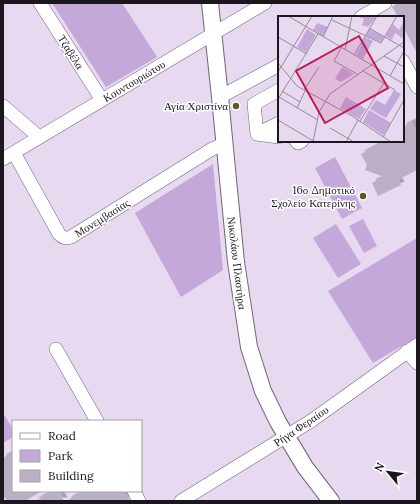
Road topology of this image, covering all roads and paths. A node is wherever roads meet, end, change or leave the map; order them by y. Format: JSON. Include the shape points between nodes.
{"nodes":[{"id":1,"x":40,"y":3,"type":"edge"},
{"id":2,"x":210,"y":3,"type":"edge"},
{"id":3,"x":265,"y":3,"type":"edge"},
{"id":4,"x":380,"y":10,"type":"edge"},
{"id":5,"x":364,"y":16,"type":"edge"},
{"id":6,"x":212,"y":34,"type":"junction"},
{"id":7,"x":404,"y":63,"type":"edge"},
{"id":8,"x":278,"y":66,"type":"edge"},
{"id":9,"x":250,"y":81,"type":"junction"},
{"id":10,"x":417,"y":88,"type":"edge"},
{"id":11,"x":278,"y":91,"type":"edge"},
{"id":12,"x":220,"y":97,"type":"junction"},
{"id":13,"x":102,"y":100,"type":"junction"},
{"id":14,"x":260,"y":100,"type":"junction"},
{"id":15,"x":3,"y":106,"type":"edge"},
{"id":16,"x":278,"y":124,"type":"edge"},
{"id":17,"x":258,"y":134,"type":"junction"},
{"id":18,"x":278,"y":136,"type":"edge"},
{"id":19,"x":40,"y":137,"type":"junction"},
{"id":20,"x":224,"y":144,"type":"junction"},
{"id":21,"x":8,"y":156,"type":"edge"},
{"id":22,"x":412,"y":348,"type":"edge"},
{"id":23,"x":56,"y":349,"type":"dead end"},
{"id":24,"x":417,"y":363,"type":"edge"},
{"id":25,"x":96,"y":420,"type":"edge"},
{"id":26,"x":286,"y":437,"type":"junction"},
{"id":27,"x":181,"y":501,"type":"edge"},
{"id":28,"x":331,"y":501,"type":"edge"}],
"edges":[{"from":1,"to":13,"type":"street","name":"Τζαβέλα"},
{"from":2,"to":6,"type":"main road","name":"Νικολάου Πλαστήρα"},
{"from":3,"to":6,"type":"street","name":"Κουντουριώτου"},
{"from":4,"to":5,"type":"street"},
{"from":6,"to":12,"type":"main road","name":"Νικολάου Πλαστήρα"},
{"from":6,"to":13,"type":"street","name":"Κουντουριώτου"},
{"from":7,"to":10,"type":"street"},
{"from":8,"to":9,"type":"street"},
{"from":9,"to":12,"type":"street"},
{"from":9,"to":14,"type":"street"},
{"from":11,"to":14,"type":"street"},
{"from":12,"to":20,"type":"main road","name":"Νικολάου Πλαστήρα"},
{"from":13,"to":19,"type":"street","name":"Κουντουριώτου"},
{"from":14,"to":17,"type":"street","via":[[254,104]]},
{"from":15,"to":19,"type":"street"},
{"from":16,"to":17,"type":"street"},
{"from":17,"to":18,"type":"street"},
{"from":19,"to":21,"type":"street","name":"Κουντουριώτου"},
{"from":20,"to":21,"type":"street","name":"Μονεμβασίας","via":[[67,239],[59,234]]},
{"from":20,"to":26,"type":"main road","name":"Νικολάου Πλαστήρα","via":[[236,262],[249,347],[263,392]]},
{"from":22,"to":24,"type":"street"},
{"from":22,"to":26,"type":"street","name":"Ρήγα Φεραίου"},
{"from":23,"to":25,"type":"street"},
{"from":26,"to":27,"type":"street","name":"Ρήγα Φεραίου"},
{"from":26,"to":28,"type":"main road","name":"Νικολάου Πλαστήρα"}]}
